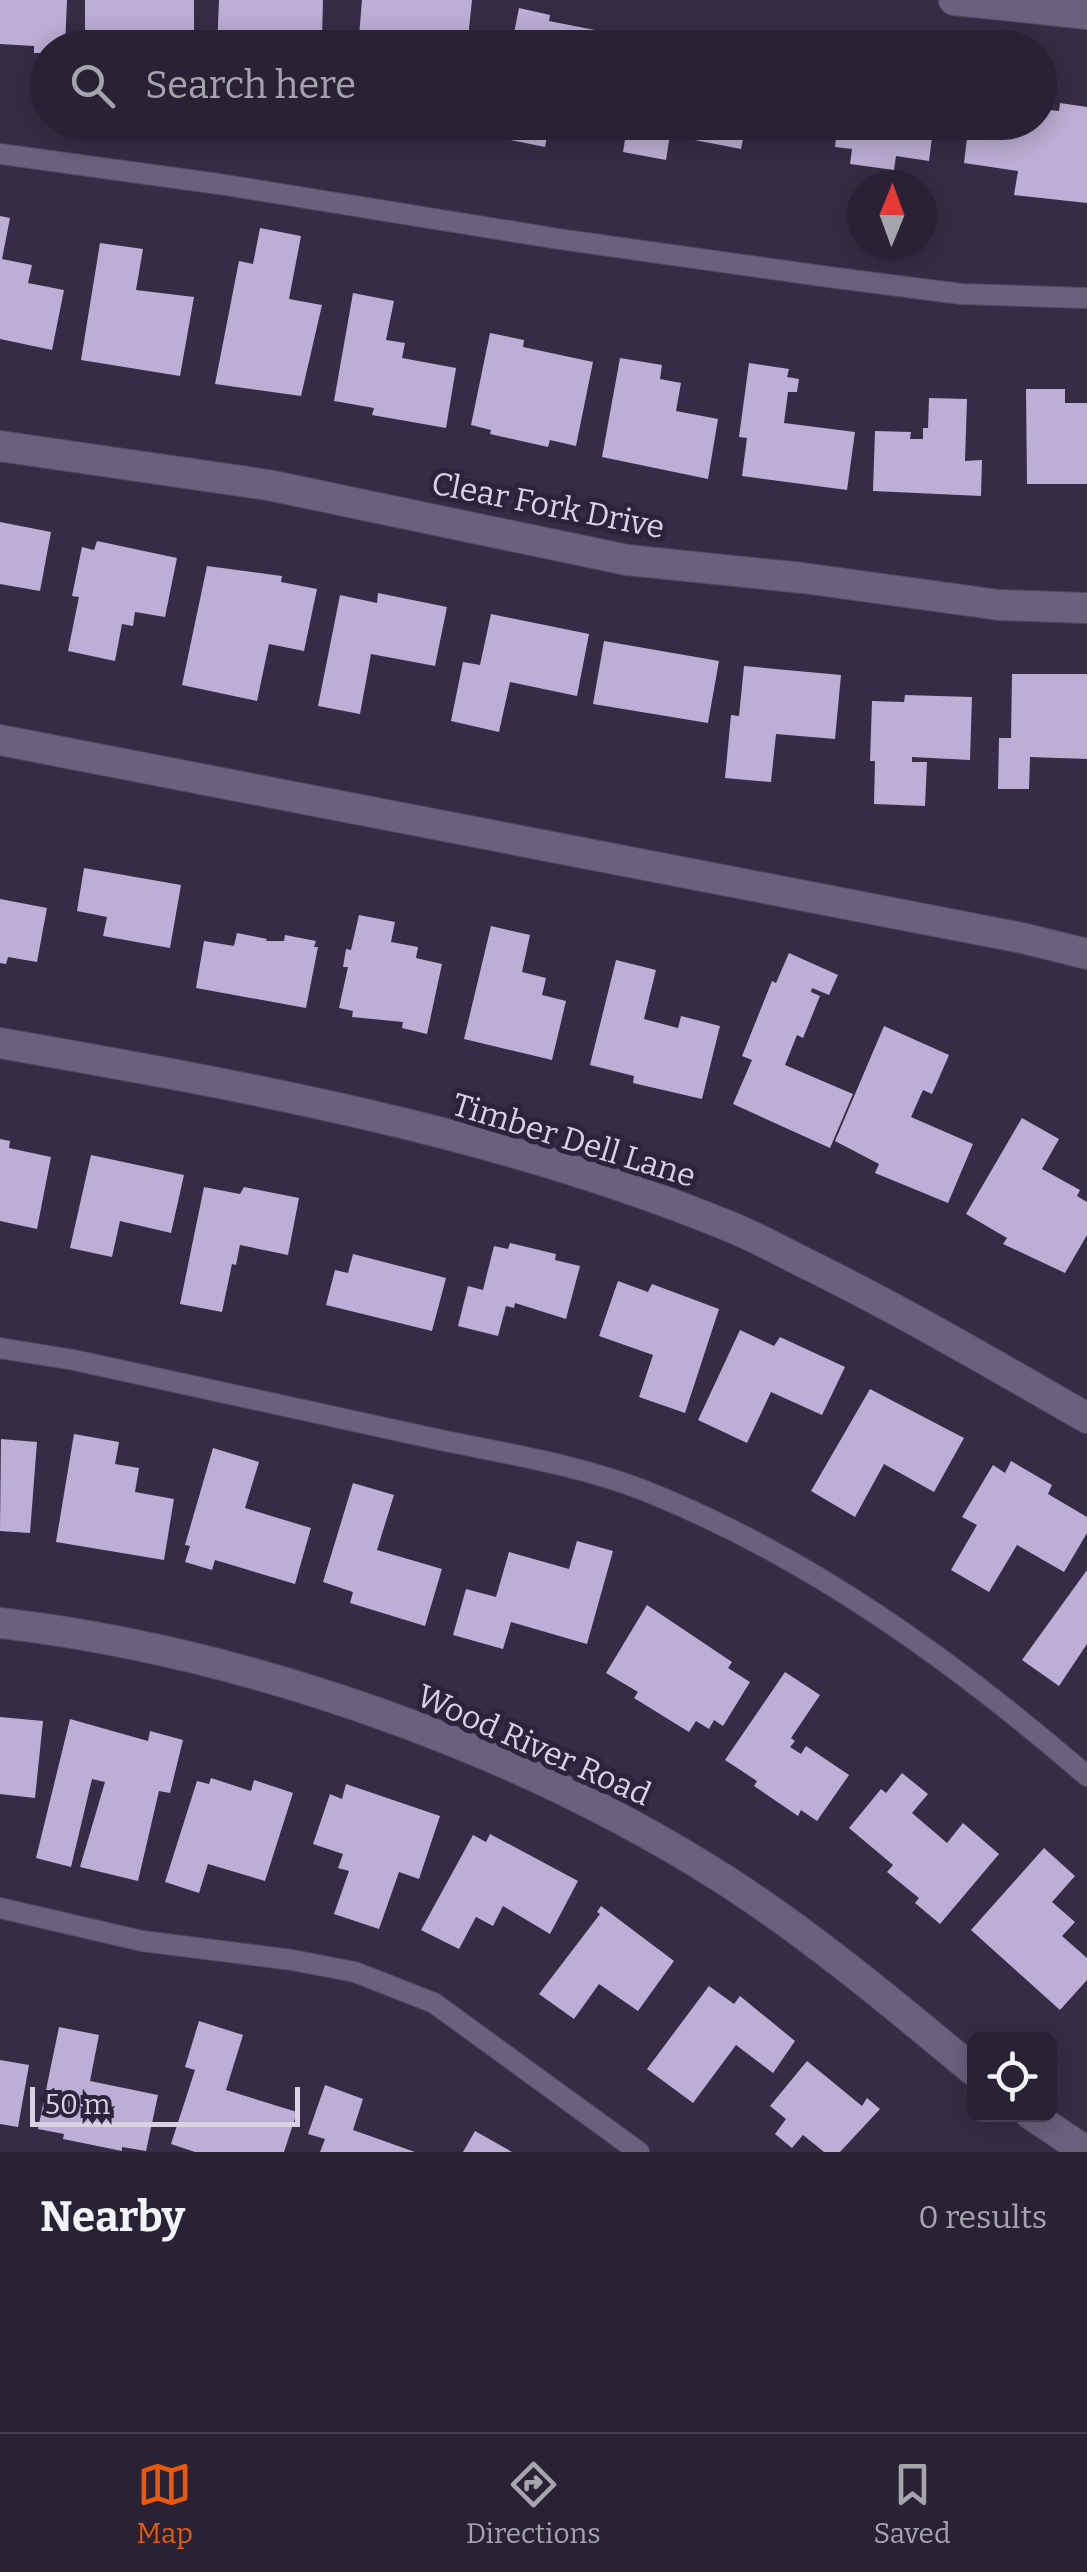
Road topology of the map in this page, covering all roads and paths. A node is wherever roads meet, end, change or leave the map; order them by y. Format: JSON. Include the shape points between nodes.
{"nodes":[{"id":1,"x":954,"y":0,"type":"edge"},
{"id":2,"x":1087,"y":14,"type":"edge"},
{"id":3,"x":0,"y":154,"type":"edge"},
{"id":4,"x":1087,"y":298,"type":"edge"},
{"id":5,"x":0,"y":446,"type":"edge"},
{"id":6,"x":1087,"y":608,"type":"edge"},
{"id":7,"x":0,"y":740,"type":"edge"},
{"id":8,"x":1087,"y":954,"type":"edge"},
{"id":9,"x":0,"y":1043,"type":"edge"},
{"id":10,"x":0,"y":1348,"type":"edge"},
{"id":11,"x":1087,"y":1418,"type":"edge"},
{"id":12,"x":0,"y":1622,"type":"edge"},
{"id":13,"x":1087,"y":1776,"type":"edge"},
{"id":14,"x":0,"y":1908,"type":"edge"},
{"id":15,"x":967,"y":2065,"type":"edge"},
{"id":16,"x":1042,"y":2122,"type":"edge"},
{"id":17,"x":639,"y":2152,"type":"edge"},
{"id":18,"x":1087,"y":2152,"type":"edge"}],
"edges":[{"from":1,"to":2,"type":"street"},
{"from":3,"to":4,"type":"lane","via":[[829,278],[961,294]]},
{"from":5,"to":6,"type":"street","name":"Clear Fork Drive","via":[[268,485],[627,560],[999,605]]},
{"from":7,"to":8,"type":"street"},
{"from":9,"to":11,"type":"street","name":"Timber Dell Lane","via":[[402,1124],[544,1162],[728,1225],[864,1292]]},
{"from":10,"to":13,"type":"lane","via":[[538,1461],[639,1489],[718,1522],[828,1583],[973,1680]]},
{"from":12,"to":15,"type":"street","name":"Wood River Road","via":[[179,1654],[274,1680],[411,1725],[568,1792],[724,1880]]},
{"from":14,"to":17,"type":"lane","via":[[142,1941],[355,1972],[434,2004]]},
{"from":16,"to":18,"type":"street"}]}
